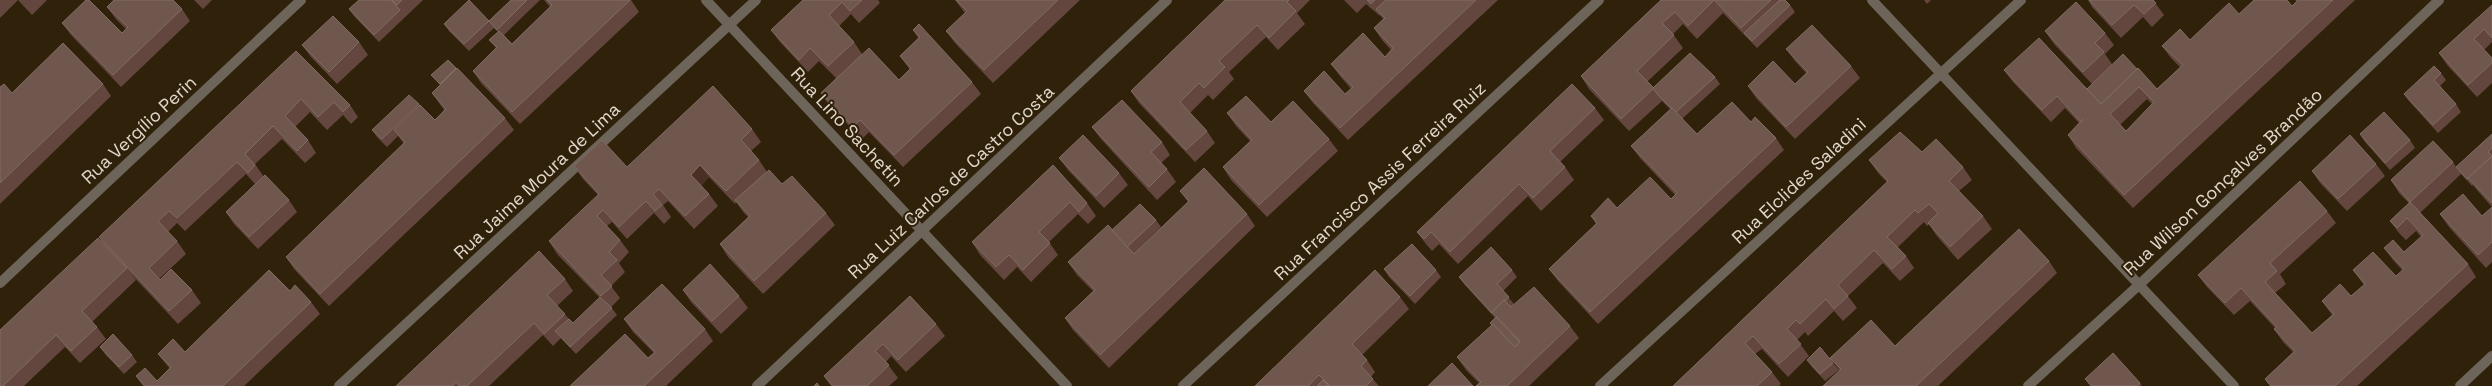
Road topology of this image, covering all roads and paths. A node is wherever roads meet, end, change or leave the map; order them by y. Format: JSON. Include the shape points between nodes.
{"nodes":[{"id":1,"x":301,"y":0,"type":"edge"},
{"id":2,"x":706,"y":0,"type":"edge"},
{"id":3,"x":756,"y":0,"type":"edge"},
{"id":4,"x":1167,"y":0,"type":"edge"},
{"id":5,"x":1598,"y":0,"type":"edge"},
{"id":6,"x":1872,"y":0,"type":"edge"},
{"id":7,"x":2021,"y":0,"type":"edge"},
{"id":8,"x":2439,"y":0,"type":"edge"},
{"id":9,"x":729,"y":25,"type":"junction"},
{"id":10,"x":1940,"y":74,"type":"junction"},
{"id":11,"x":924,"y":231,"type":"junction"},
{"id":12,"x":0,"y":283,"type":"edge"},
{"id":13,"x":2140,"y":284,"type":"junction"},
{"id":14,"x":2492,"y":356,"type":"edge"},
{"id":15,"x":339,"y":386,"type":"edge"},
{"id":16,"x":757,"y":386,"type":"edge"},
{"id":17,"x":1067,"y":386,"type":"edge"},
{"id":18,"x":1183,"y":386,"type":"edge"},
{"id":19,"x":1600,"y":386,"type":"edge"},
{"id":20,"x":2028,"y":386,"type":"edge"},
{"id":21,"x":2234,"y":386,"type":"edge"},
{"id":22,"x":2460,"y":386,"type":"edge"}],
"edges":[{"from":1,"to":12,"type":"street","name":"Rua Vergílio Perin"},
{"from":2,"to":9,"type":"street","name":"Rua Lino Sachetin"},
{"from":3,"to":9,"type":"street","name":"Rua Jaime Moura de Lima"},
{"from":4,"to":11,"type":"street","name":"Rua Luiz Carlos de Castro Costa"},
{"from":5,"to":18,"type":"street","name":"Rua Francisco Assis Ferreira Ruiz"},
{"from":6,"to":10,"type":"street"},
{"from":7,"to":10,"type":"street","name":"Rua Elclides Saladini"},
{"from":8,"to":13,"type":"street","name":"Rua Wilson Gonçalves Brandão"},
{"from":9,"to":11,"type":"street","name":"Rua Lino Sachetin"},
{"from":9,"to":15,"type":"street","name":"Rua Jaime Moura de Lima"},
{"from":10,"to":13,"type":"street"},
{"from":10,"to":19,"type":"street","name":"Rua Elclides Saladini"},
{"from":11,"to":16,"type":"street","name":"Rua Luiz Carlos de Castro Costa"},
{"from":11,"to":17,"type":"street","name":"Rua Lino Sachetin"},
{"from":13,"to":20,"type":"street","name":"Rua Wilson Gonçalves Brandão"},
{"from":13,"to":21,"type":"street"},
{"from":14,"to":22,"type":"street"}]}
